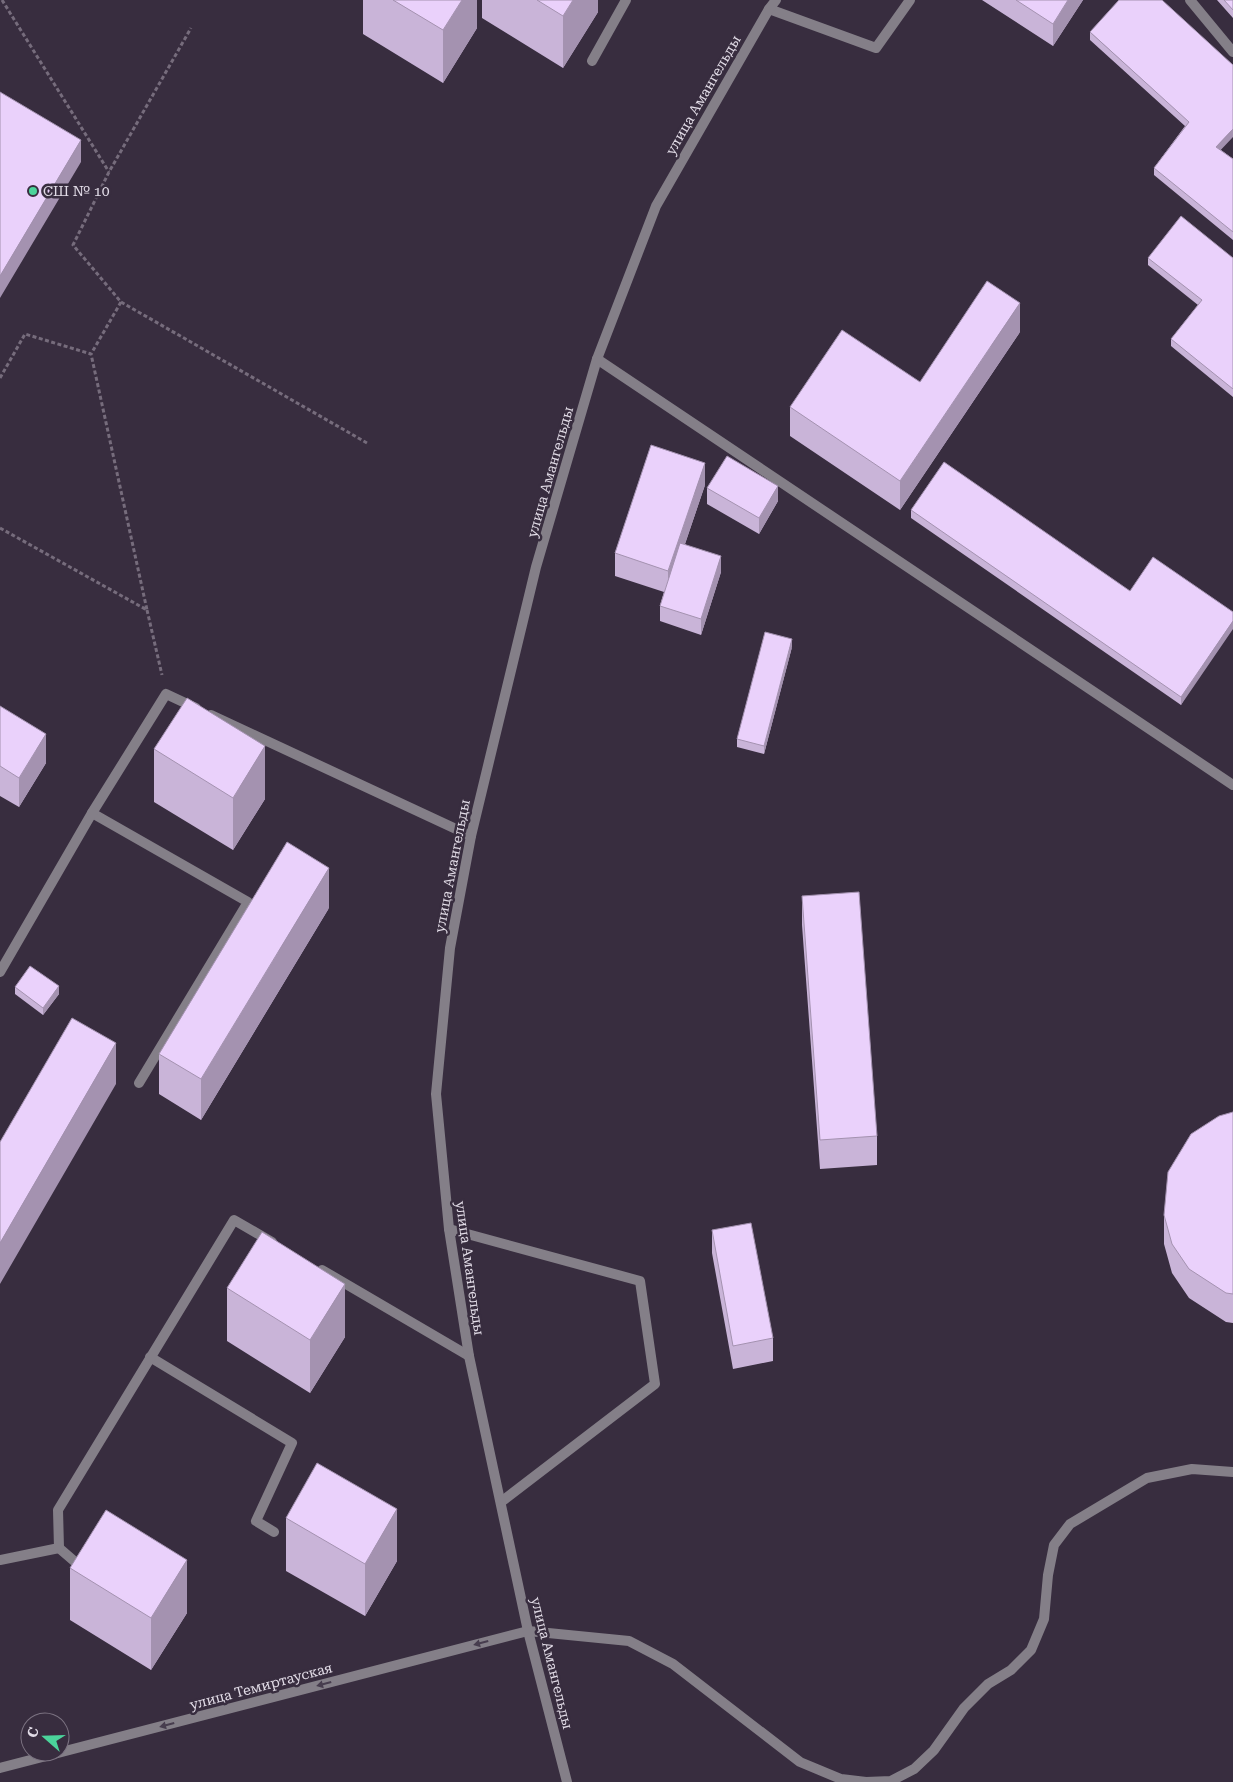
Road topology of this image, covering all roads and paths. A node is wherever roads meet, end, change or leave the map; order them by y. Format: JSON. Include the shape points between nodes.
{"nodes":[{"id":1,"x":2,"y":0,"type":"edge"},
{"id":2,"x":626,"y":0,"type":"edge"},
{"id":3,"x":776,"y":0,"type":"edge"},
{"id":4,"x":910,"y":0,"type":"edge"},
{"id":5,"x":1190,"y":0,"type":"edge"},
{"id":6,"x":769,"y":9,"type":"junction"},
{"id":7,"x":191,"y":28,"type":"dead end"},
{"id":8,"x":1233,"y":52,"type":"edge"},
{"id":9,"x":592,"y":61,"type":"dead end"},
{"id":10,"x":110,"y":172,"type":"junction"},
{"id":11,"x":121,"y":302,"type":"junction"},
{"id":12,"x":91,"y":354,"type":"junction"},
{"id":13,"x":597,"y":359,"type":"junction"},
{"id":14,"x":0,"y":378,"type":"edge"},
{"id":15,"x":367,"y":443,"type":"dead end"},
{"id":16,"x":0,"y":528,"type":"edge"},
{"id":17,"x":147,"y":610,"type":"junction"},
{"id":18,"x":166,"y":694,"type":"junction"},
{"id":19,"x":1233,"y":785,"type":"edge"},
{"id":20,"x":92,"y":814,"type":"junction"},
{"id":21,"x":471,"y":836,"type":"junction"},
{"id":22,"x":0,"y":972,"type":"edge"},
{"id":23,"x":139,"y":1083,"type":"dead end"},
{"id":24,"x":449,"y":1229,"type":"junction"},
{"id":25,"x":284,"y":1249,"type":"edge"},
{"id":26,"x":310,"y":1263,"type":"edge"},
{"id":27,"x":469,"y":1356,"type":"junction"},
{"id":28,"x":150,"y":1357,"type":"junction"},
{"id":29,"x":1233,"y":1472,"type":"edge"},
{"id":30,"x":501,"y":1502,"type":"junction"},
{"id":31,"x":274,"y":1532,"type":"dead end"},
{"id":32,"x":59,"y":1548,"type":"junction"},
{"id":33,"x":0,"y":1560,"type":"edge"},
{"id":34,"x":80,"y":1567,"type":"edge"},
{"id":35,"x":528,"y":1631,"type":"junction"},
{"id":36,"x":0,"y":1768,"type":"edge"},
{"id":37,"x":840,"y":1780,"type":"edge"},
{"id":38,"x":567,"y":1782,"type":"edge"}],
"edges":[{"from":1,"to":10,"type":"path"},
{"from":2,"to":9,"type":"street"},
{"from":3,"to":6,"type":"street","name":"улица Амангельды"},
{"from":4,"to":6,"type":"street","via":[[876,48]]},
{"from":5,"to":8,"type":"street"},
{"from":6,"to":13,"type":"street","name":"улица Амангельды","via":[[656,206]]},
{"from":7,"to":10,"type":"path"},
{"from":10,"to":11,"type":"path","via":[[73,245]]},
{"from":11,"to":12,"type":"path"},
{"from":11,"to":15,"type":"path"},
{"from":12,"to":14,"type":"path","via":[[25,334]]},
{"from":12,"to":17,"type":"path"},
{"from":13,"to":19,"type":"street"},
{"from":13,"to":21,"type":"street","name":"улица Амангельды","via":[[536,567]]},
{"from":16,"to":17,"type":"path"},
{"from":17,"to":18,"type":"path"},
{"from":18,"to":20,"type":"street"},
{"from":18,"to":21,"type":"street"},
{"from":20,"to":22,"type":"street"},
{"from":20,"to":23,"type":"street","via":[[248,902]]},
{"from":21,"to":24,"type":"street","name":"улица Амангельды","via":[[450,948],[436,1094]]},
{"from":24,"to":27,"type":"street","name":"улица Амангельды"},
{"from":24,"to":30,"type":"street","via":[[640,1281],[655,1384]]},
{"from":25,"to":28,"type":"street","via":[[234,1220]]},
{"from":26,"to":27,"type":"street"},
{"from":27,"to":30,"type":"street","name":"улица Амангельды"},
{"from":28,"to":31,"type":"street","via":[[292,1443],[256,1521]]},
{"from":28,"to":32,"type":"street","via":[[58,1510]]},
{"from":29,"to":37,"type":"street","via":[[1192,1469],[1147,1478],[1070,1524],[1054,1546],[1044,1619],[1031,1650],[964,1708],[934,1750],[914,1769],[891,1780]]},
{"from":30,"to":35,"type":"street","name":"улица Амангельды"},
{"from":32,"to":33,"type":"street"},
{"from":32,"to":34,"type":"street"},
{"from":35,"to":36,"type":"street","name":"улица Темиртауская","one_way":true},
{"from":35,"to":37,"type":"street","via":[[629,1641],[673,1664],[800,1762]]},
{"from":35,"to":38,"type":"street","name":"улица Амангельды"}]}
